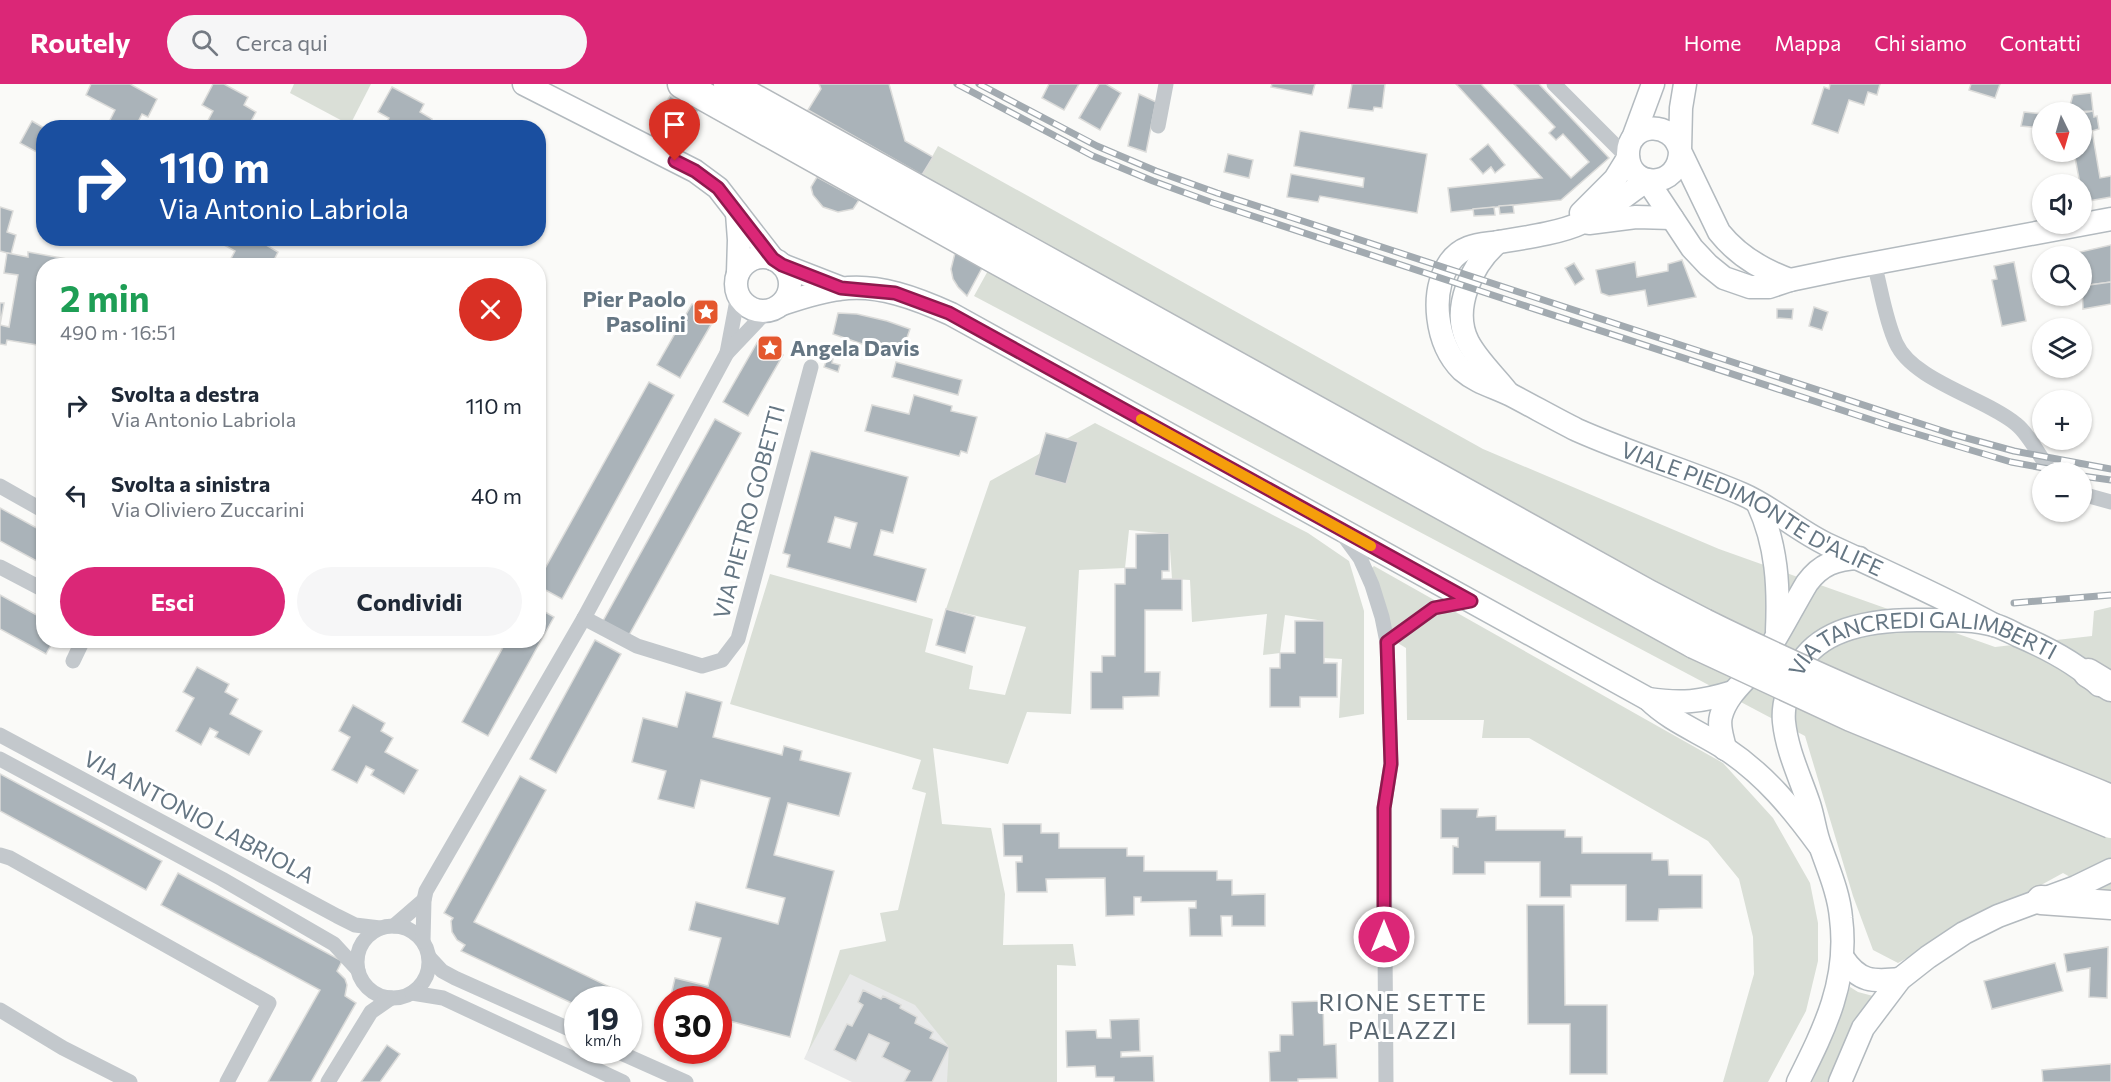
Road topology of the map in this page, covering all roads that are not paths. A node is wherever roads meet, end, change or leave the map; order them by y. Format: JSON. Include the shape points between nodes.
{"nodes":[{"id":1,"x":524,"y":84,"type":"edge"},
{"id":2,"x":682,"y":84,"type":"edge"},
{"id":3,"x":728,"y":84,"type":"edge"},
{"id":4,"x":1166,"y":84,"type":"edge"},
{"id":5,"x":1554,"y":84,"type":"edge"},
{"id":6,"x":1653,"y":84,"type":"edge"},
{"id":7,"x":1685,"y":84,"type":"edge"},
{"id":8,"x":1158,"y":126,"type":"dead end"},
{"id":9,"x":1630,"y":148,"type":"junction"},
{"id":10,"x":1680,"y":151,"type":"junction"},
{"id":11,"x":1647,"y":180,"type":"junction"},
{"id":12,"x":737,"y":213,"type":"junction"},
{"id":13,"x":1672,"y":218,"type":"junction"},
{"id":14,"x":2111,"y":219,"type":"edge"},
{"id":15,"x":1571,"y":226,"type":"junction"},
{"id":16,"x":998,"y":248,"type":"junction"},
{"id":17,"x":778,"y":262,"type":"junction"},
{"id":18,"x":1874,"y":264,"type":"junction"},
{"id":19,"x":1790,"y":280,"type":"junction"},
{"id":20,"x":738,"y":284,"type":"junction"},
{"id":21,"x":841,"y":288,"type":"junction"},
{"id":22,"x":774,"y":307,"type":"junction"},
{"id":23,"x":727,"y":353,"type":"junction"},
{"id":24,"x":811,"y":367,"type":"dead end"},
{"id":25,"x":2044,"y":462,"type":"edge"},
{"id":26,"x":0,"y":486,"type":"edge"},
{"id":27,"x":2092,"y":497,"type":"edge"},
{"id":28,"x":2111,"y":502,"type":"edge"},
{"id":29,"x":1758,"y":504,"type":"junction"},
{"id":30,"x":36,"y":506,"type":"edge"},
{"id":31,"x":1339,"y":529,"type":"junction"},
{"id":32,"x":1860,"y":558,"type":"junction"},
{"id":33,"x":0,"y":567,"type":"edge"},
{"id":34,"x":36,"y":586,"type":"edge"},
{"id":35,"x":1471,"y":601,"type":"junction"},
{"id":36,"x":584,"y":618,"type":"junction"},
{"id":37,"x":1994,"y":625,"type":"junction"},
{"id":38,"x":1699,"y":634,"type":"junction"},
{"id":39,"x":1776,"y":637,"type":"junction"},
{"id":40,"x":1387,"y":642,"type":"junction"},
{"id":41,"x":79,"y":648,"type":"edge"},
{"id":42,"x":73,"y":661,"type":"dead end"},
{"id":43,"x":2099,"y":680,"type":"edge"},
{"id":44,"x":1733,"y":692,"type":"junction"},
{"id":45,"x":2111,"y":697,"type":"edge"},
{"id":46,"x":1648,"y":699,"type":"junction"},
{"id":47,"x":0,"y":735,"type":"edge"},
{"id":48,"x":1725,"y":749,"type":"junction"},
{"id":49,"x":0,"y":759,"type":"edge"},
{"id":50,"x":2111,"y":799,"type":"edge"},
{"id":51,"x":2111,"y":824,"type":"edge"},
{"id":52,"x":1819,"y":845,"type":"junction"},
{"id":53,"x":0,"y":855,"type":"edge"},
{"id":54,"x":2111,"y":870,"type":"edge"},
{"id":55,"x":424,"y":900,"type":"junction"},
{"id":56,"x":2041,"y":900,"type":"junction"},
{"id":57,"x":2111,"y":905,"type":"edge"},
{"id":58,"x":387,"y":927,"type":"junction"},
{"id":59,"x":423,"y":941,"type":"junction"},
{"id":60,"x":429,"y":957,"type":"junction"},
{"id":61,"x":1843,"y":958,"type":"junction"},
{"id":62,"x":358,"y":970,"type":"junction"},
{"id":63,"x":1900,"y":979,"type":"junction"},
{"id":64,"x":367,"y":987,"type":"junction"},
{"id":65,"x":412,"y":993,"type":"junction"},
{"id":66,"x":391,"y":998,"type":"junction"},
{"id":67,"x":0,"y":1010,"type":"edge"},
{"id":68,"x":371,"y":1012,"type":"junction"},
{"id":69,"x":564,"y":1028,"type":"edge"},
{"id":70,"x":642,"y":1062,"type":"edge"},
{"id":71,"x":130,"y":1082,"type":"edge"},
{"id":72,"x":227,"y":1082,"type":"edge"},
{"id":73,"x":328,"y":1082,"type":"edge"},
{"id":74,"x":623,"y":1082,"type":"edge"},
{"id":75,"x":686,"y":1082,"type":"edge"},
{"id":76,"x":1386,"y":1082,"type":"edge"},
{"id":77,"x":1798,"y":1082,"type":"edge"},
{"id":78,"x":1840,"y":1082,"type":"edge"}],
"edges":[{"from":1,"to":12,"type":"main road","via":[[695,171],[718,188]]},
{"from":2,"to":16,"type":"highway"},
{"from":3,"to":16,"type":"highway"},
{"from":4,"to":8,"type":"street"},
{"from":5,"to":9,"type":"street"},
{"from":6,"to":9,"type":"main road","name":"VIALE PIEDIMONTE D'ALIFE"},
{"from":7,"to":10,"type":"main road"},
{"from":9,"to":10,"type":"main road","via":[[1646,129],[1661,129],[1674,137]]},
{"from":9,"to":11,"type":"main road","via":[[1631,167]]},
{"from":9,"to":15,"type":"main road","name":"VIALE PIEDIMONTE D'ALIFE","via":[[1623,168]]},
{"from":10,"to":11,"type":"main road","via":[[1678,166],[1671,175],[1662,180]]},
{"from":10,"to":19,"type":"main road","via":[[1728,244],[1750,262]]},
{"from":11,"to":13,"type":"main road"},
{"from":11,"to":15,"type":"main road","name":"VIALE PIEDIMONTE D'ALIFE","via":[[1606,209]]},
{"from":12,"to":17,"type":"main road"},
{"from":12,"to":20,"type":"main road"},
{"from":13,"to":15,"type":"main road","via":[[1636,217]]},
{"from":13,"to":19,"type":"main road","via":[[1692,248],[1724,278],[1750,287],[1768,287]]},
{"from":14,"to":18,"type":"main road"},
{"from":15,"to":29,"type":"main road","name":"VIALE PIEDIMONTE D'ALIFE","via":[[1498,242],[1485,253],[1469,281],[1464,302],[1467,339],[1477,356],[1509,394],[1578,430],[1744,495]]},
{"from":16,"to":38,"type":"highway"},
{"from":17,"to":20,"type":"main road","via":[[756,258],[748,261]]},
{"from":17,"to":21,"type":"main road"},
{"from":17,"to":22,"type":"main road","via":[[790,280],[790,289]]},
{"from":18,"to":19,"type":"main road"},
{"from":18,"to":25,"type":"street","via":[[1896,345],[1913,365],[2019,426]]},
{"from":20,"to":22,"type":"main road","via":[[750,308],[758,311]]},
{"from":20,"to":23,"type":"street"},
{"from":21,"to":22,"type":"main road"},
{"from":21,"to":31,"type":"main road","via":[[895,293],[949,313]]},
{"from":22,"to":23,"type":"street"},
{"from":23,"to":36,"type":"street"},
{"from":24,"to":36,"type":"street","name":"VIA PIETRO GOBETTI","via":[[738,639],[722,660],[702,666],[637,646]]},
{"from":26,"to":30,"type":"street"},
{"from":27,"to":28,"type":"street"},
{"from":29,"to":32,"type":"main road","name":"VIALE PIEDIMONTE D'ALIFE","via":[[1825,543]]},
{"from":29,"to":39,"type":"main road","via":[[1768,525],[1776,563]]},
{"from":31,"to":35,"type":"main road"},
{"from":31,"to":40,"type":"street","via":[[1360,558],[1372,585]]},
{"from":32,"to":37,"type":"main road","name":"VIALE PIEDIMONTE D'ALIFE"},
{"from":32,"to":39,"type":"main road","name":"VIA TANCREDI GALIMBERTI","via":[[1842,559],[1815,572]]},
{"from":33,"to":34,"type":"street"},
{"from":35,"to":40,"type":"street","via":[[1434,608]]},
{"from":35,"to":46,"type":"main road"},
{"from":36,"to":55,"type":"street"},
{"from":37,"to":43,"type":"main road","name":"VIA TANCREDI GALIMBERTI","via":[[2044,647]]},
{"from":37,"to":52,"type":"main road","name":"VIA TANCREDI GALIMBERTI","via":[[1950,620],[1886,622],[1828,637],[1805,655],[1786,696],[1784,721]]},
{"from":38,"to":50,"type":"highway","bridge":true,"via":[[1782,661]]},
{"from":38,"to":51,"type":"highway","bridge":true,"via":[[1851,717]]},
{"from":39,"to":44,"type":"main road","name":"VIA TANCREDI GALIMBERTI"},
{"from":40,"to":76,"type":"street","via":[[1391,764],[1384,808]]},
{"from":41,"to":42,"type":"street"},
{"from":43,"to":45,"type":"main road","name":"VIA TANCREDI GALIMBERTI"},
{"from":44,"to":46,"type":"main road","via":[[1693,702]]},
{"from":44,"to":48,"type":"main road","name":"VIA TANCREDI GALIMBERTI","via":[[1720,718]]},
{"from":46,"to":48,"type":"main road","via":[[1662,713]]},
{"from":47,"to":58,"type":"street","name":"VIA ANTONIO LABRIOLA","via":[[355,925]]},
{"from":48,"to":52,"type":"main road","name":"VIA TANCREDI GALIMBERTI","via":[[1770,783]]},
{"from":49,"to":62,"type":"street","name":"VIA ANTONIO LABRIOLA","via":[[333,944]]},
{"from":52,"to":61,"type":"main road","name":"VIA TANCREDI GALIMBERTI","via":[[1833,878],[1841,917]]},
{"from":53,"to":72,"type":"street","via":[[269,1003]]},
{"from":54,"to":56,"type":"main road"},
{"from":55,"to":58,"type":"street"},
{"from":55,"to":59,"type":"street"},
{"from":56,"to":57,"type":"highway"},
{"from":56,"to":63,"type":"main road","via":[[1964,933]]},
{"from":58,"to":59,"type":"street","via":[[404,927]]},
{"from":58,"to":62,"type":"street","via":[[365,939],[359,950]]},
{"from":59,"to":60,"type":"street"},
{"from":60,"to":65,"type":"street","via":[[424,980]]},
{"from":60,"to":69,"type":"street","via":[[455,978]]},
{"from":61,"to":63,"type":"main road","via":[[1852,972],[1865,979]]},
{"from":61,"to":77,"type":"main road","name":"VIA TANCREDI GALIMBERTI","via":[[1832,1008]]},
{"from":62,"to":64,"type":"street"},
{"from":63,"to":78,"type":"main road","via":[[1863,1028]]},
{"from":64,"to":66,"type":"street"},
{"from":64,"to":68,"type":"street"},
{"from":65,"to":66,"type":"street"},
{"from":65,"to":74,"type":"street","via":[[443,998]]},
{"from":66,"to":68,"type":"street"},
{"from":67,"to":71,"type":"street"},
{"from":68,"to":73,"type":"street"},
{"from":70,"to":75,"type":"street"}]}
